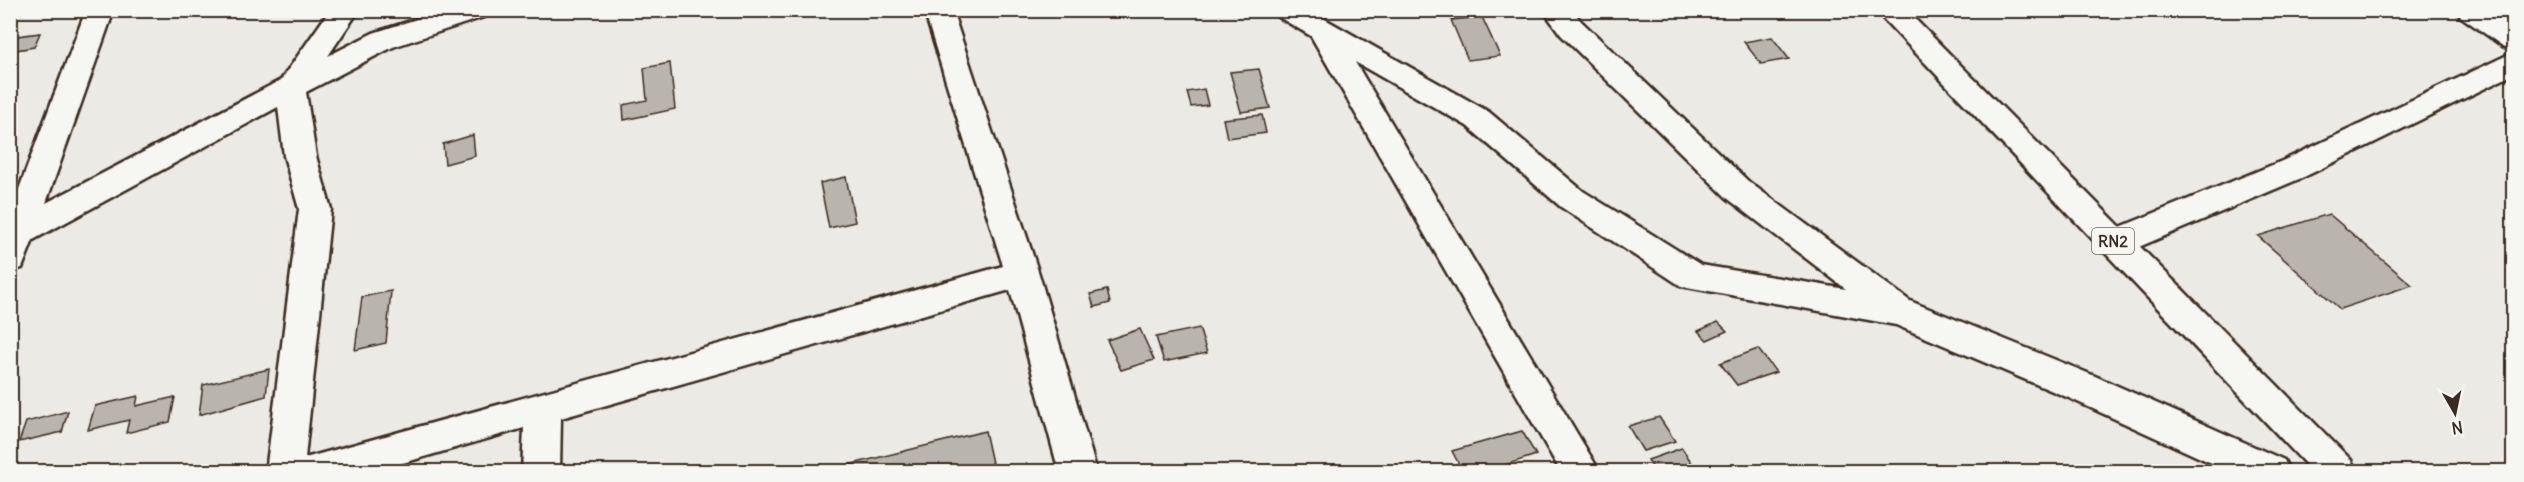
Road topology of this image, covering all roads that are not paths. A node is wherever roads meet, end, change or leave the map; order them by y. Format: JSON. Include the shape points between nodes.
{"nodes":[{"id":1,"x":100,"y":10,"type":"edge"},
{"id":2,"x":345,"y":10,"type":"edge"},
{"id":3,"x":477,"y":10,"type":"edge"},
{"id":4,"x":938,"y":10,"type":"edge"},
{"id":5,"x":1287,"y":10,"type":"edge"},
{"id":6,"x":1557,"y":10,"type":"edge"},
{"id":7,"x":1889,"y":10,"type":"edge"},
{"id":8,"x":2470,"y":10,"type":"edge"},
{"id":9,"x":1324,"y":34,"type":"junction"},
{"id":10,"x":2514,"y":40,"type":"edge"},
{"id":11,"x":2514,"y":62,"type":"edge"},
{"id":12,"x":291,"y":87,"type":"junction"},
{"id":13,"x":2115,"y":243,"type":"junction"},
{"id":14,"x":15,"y":246,"type":"edge"},
{"id":15,"x":1022,"y":274,"type":"junction"},
{"id":16,"x":1901,"y":312,"type":"junction"},
{"id":17,"x":543,"y":408,"type":"junction"},
{"id":18,"x":285,"y":471,"type":"edge"},
{"id":19,"x":313,"y":471,"type":"edge"},
{"id":20,"x":541,"y":471,"type":"edge"},
{"id":21,"x":1078,"y":471,"type":"edge"},
{"id":22,"x":1581,"y":471,"type":"edge"},
{"id":23,"x":2271,"y":471,"type":"edge"},
{"id":24,"x":2338,"y":471,"type":"edge"}],
"edges":[{"from":1,"to":14,"type":"main road"},
{"from":2,"to":12,"type":"main road"},
{"from":3,"to":12,"type":"main road","via":[[383,40]]},
{"from":4,"to":15,"type":"main road"},
{"from":5,"to":9,"type":"main road"},
{"from":6,"to":16,"type":"main road","via":[[1738,190]]},
{"from":7,"to":13,"type":"main road","number":"RN2"},
{"from":8,"to":10,"type":"main road"},
{"from":9,"to":16,"type":"main road","via":[[1478,119],[1572,199],[1693,277]]},
{"from":9,"to":22,"type":"main road"},
{"from":11,"to":13,"type":"main road","via":[[2293,169]]},
{"from":12,"to":14,"type":"main road"},
{"from":12,"to":18,"type":"main road","via":[[300,156],[315,209]]},
{"from":13,"to":24,"type":"main road","number":"RN2"},
{"from":15,"to":17,"type":"main road"},
{"from":15,"to":21,"type":"main road"},
{"from":16,"to":23,"type":"main road"},
{"from":17,"to":19,"type":"main road"},
{"from":17,"to":20,"type":"main road"}]}
